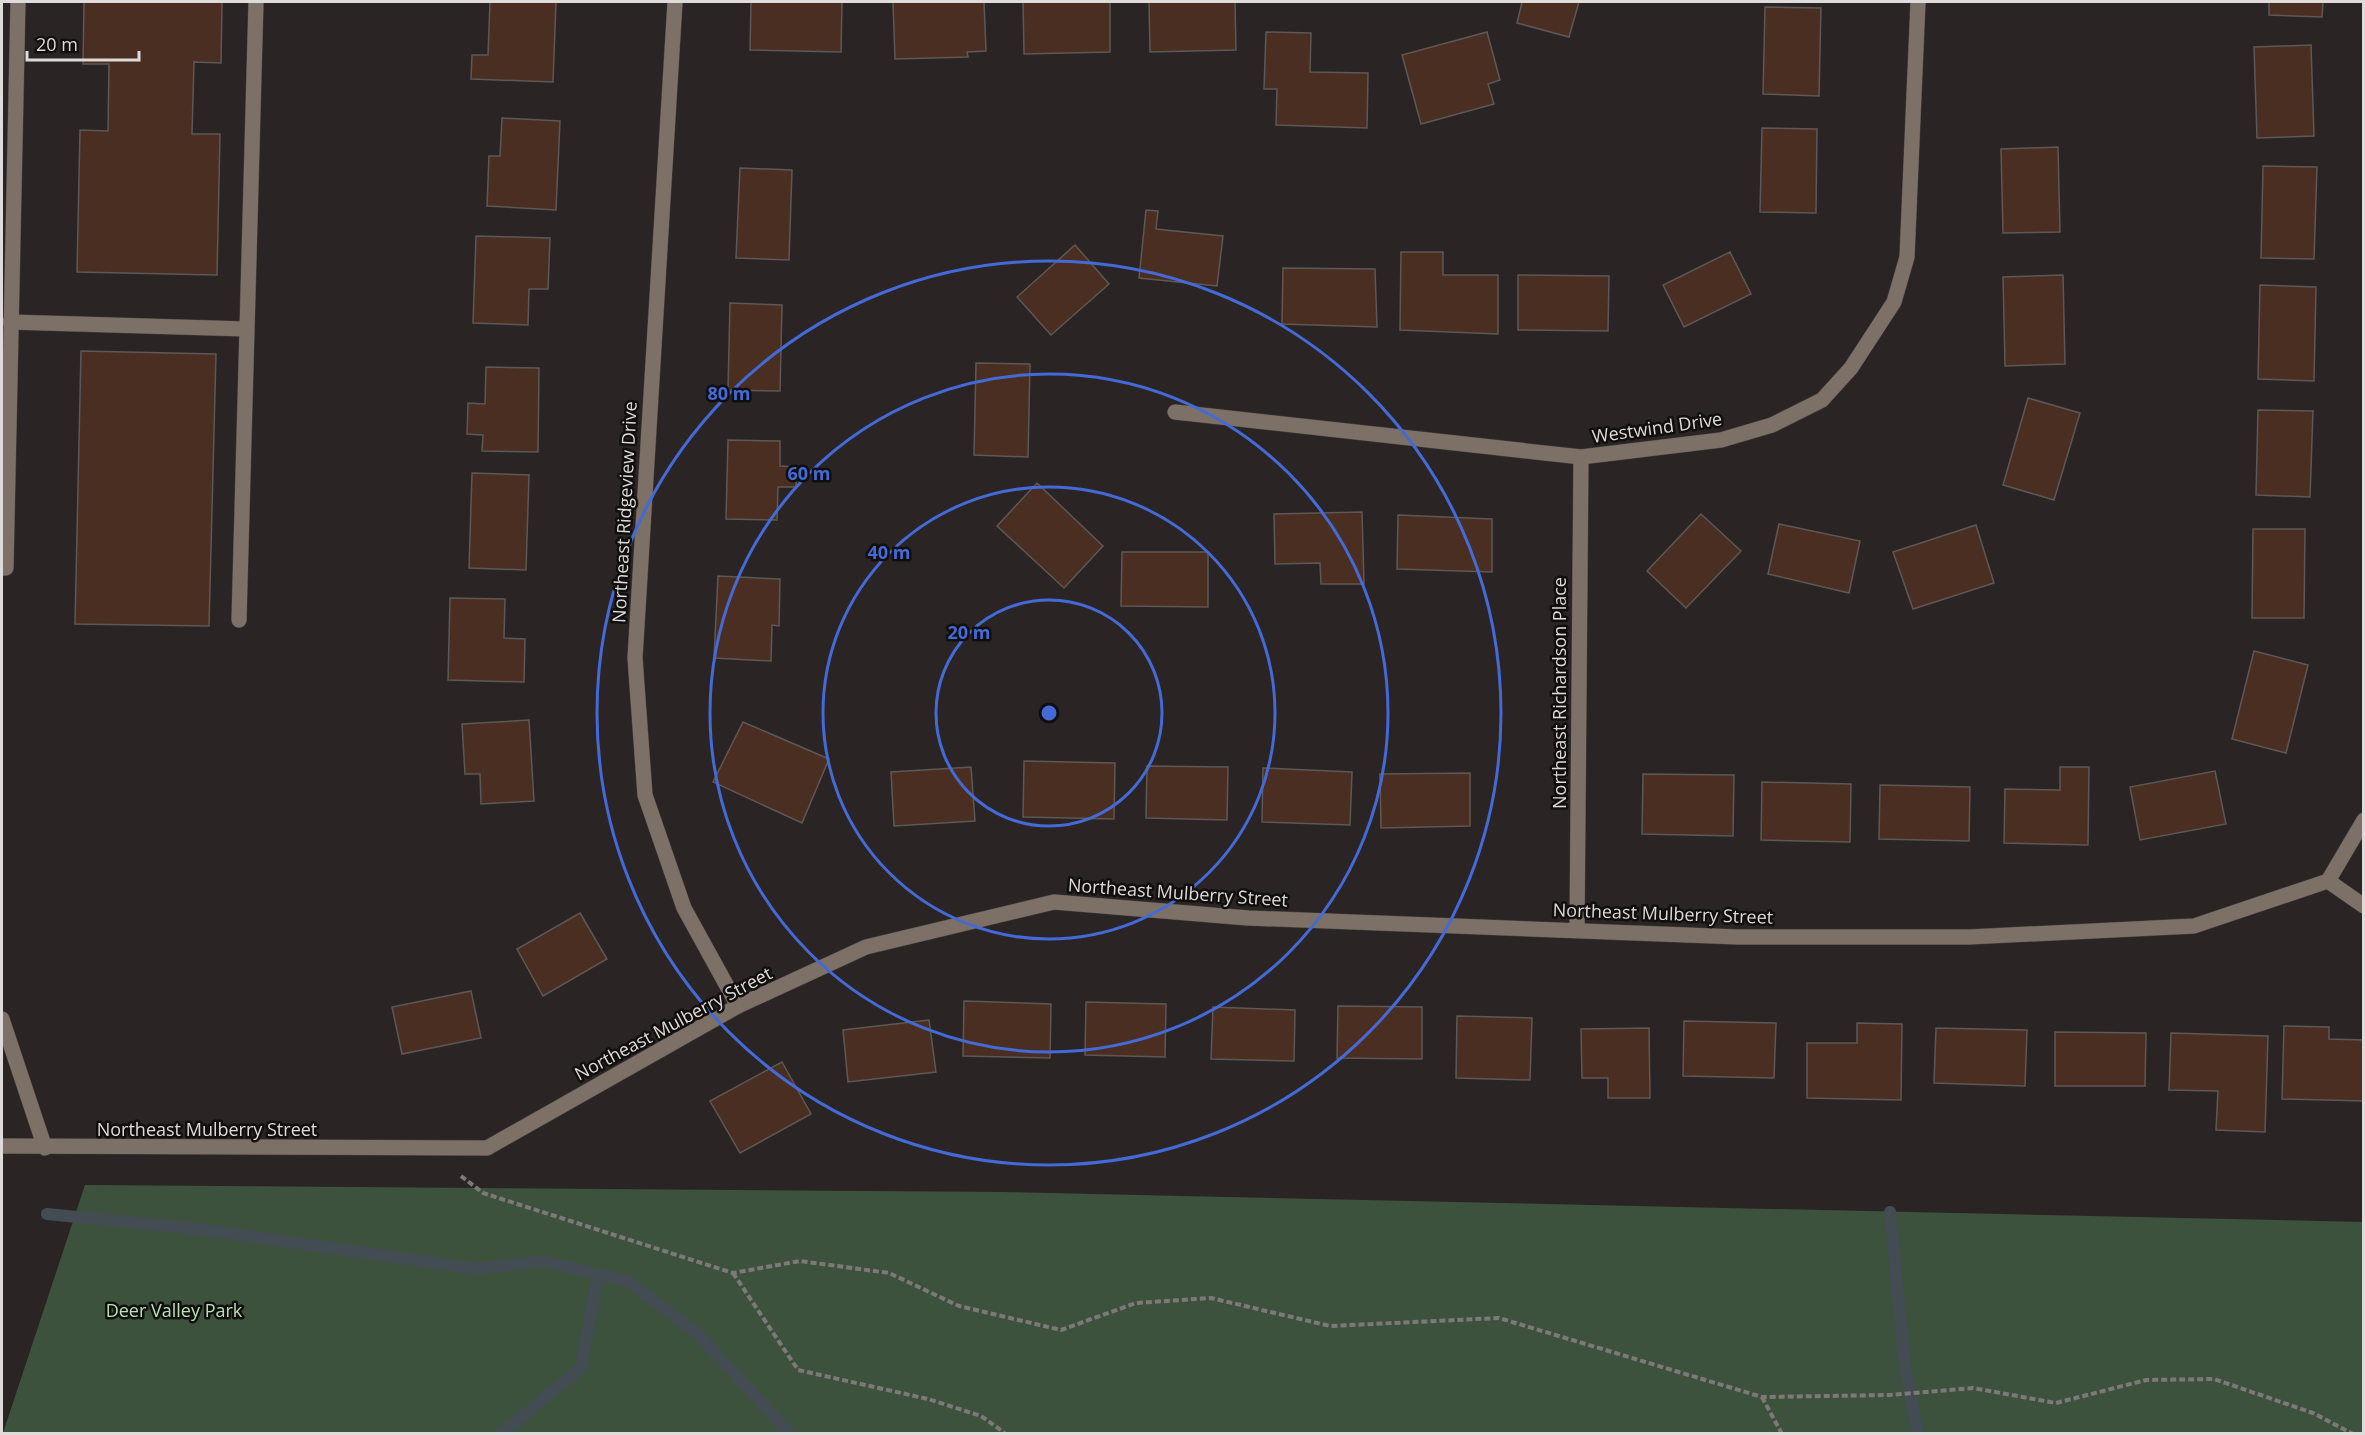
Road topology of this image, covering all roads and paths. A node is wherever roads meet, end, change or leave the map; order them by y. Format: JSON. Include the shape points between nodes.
{"nodes":[{"id":1,"x":18,"y":2,"type":"edge"},
{"id":2,"x":256,"y":2,"type":"edge"},
{"id":3,"x":675,"y":2,"type":"edge"},
{"id":4,"x":1918,"y":2,"type":"edge"},
{"id":5,"x":8,"y":95,"type":"edge"},
{"id":6,"x":10,"y":322,"type":"junction"},
{"id":7,"x":246,"y":329,"type":"junction"},
{"id":8,"x":1175,"y":412,"type":"dead end"},
{"id":9,"x":1581,"y":457,"type":"junction"},
{"id":10,"x":2,"y":568,"type":"edge"},
{"id":11,"x":238,"y":620,"type":"dead end"},
{"id":12,"x":2364,"y":820,"type":"edge"},
{"id":13,"x":2328,"y":882,"type":"junction"},
{"id":14,"x":2364,"y":906,"type":"edge"},
{"id":15,"x":1577,"y":930,"type":"junction"},
{"id":16,"x":738,"y":1006,"type":"junction"},
{"id":17,"x":2,"y":1019,"type":"edge"},
{"id":18,"x":2,"y":1146,"type":"edge"},
{"id":19,"x":45,"y":1148,"type":"junction"},
{"id":20,"x":443,"y":1149,"type":"junction"},
{"id":21,"x":733,"y":1273,"type":"junction"},
{"id":22,"x":1762,"y":1397,"type":"junction"},
{"id":23,"x":1006,"y":1434,"type":"edge"},
{"id":24,"x":1782,"y":1434,"type":"edge"},
{"id":25,"x":2353,"y":1434,"type":"edge"}],
"edges":[{"from":1,"to":5,"type":"street"},
{"from":2,"to":7,"type":"street"},
{"from":3,"to":16,"type":"street","name":"Northeast Ridgeview Drive","via":[[635,658],[645,795],[684,908]]},
{"from":4,"to":9,"type":"street","name":"Westwind Drive","via":[[1907,257],[1894,302],[1851,368],[1822,400],[1772,425],[1721,440]]},
{"from":5,"to":6,"type":"street"},
{"from":6,"to":7,"type":"street"},
{"from":6,"to":10,"type":"street","via":[[6,568]]},
{"from":7,"to":11,"type":"street"},
{"from":8,"to":9,"type":"street","name":"Westwind Drive"},
{"from":9,"to":15,"type":"street","name":"Northeast Richardson Place"},
{"from":12,"to":13,"type":"street"},
{"from":13,"to":14,"type":"street"},
{"from":13,"to":15,"type":"street","name":"Northeast Mulberry Street","via":[[2194,926],[1969,937],[1738,937]]},
{"from":15,"to":16,"type":"street","name":"Northeast Mulberry Street","via":[[1248,918],[1054,902],[866,947]]},
{"from":16,"to":20,"type":"street","name":"Northeast Mulberry Street","via":[[487,1149]]},
{"from":17,"to":19,"type":"street"},
{"from":18,"to":19,"type":"street","name":"Northeast Mulberry Street"},
{"from":19,"to":20,"type":"street","name":"Northeast Mulberry Street"},
{"from":20,"to":21,"type":"path","via":[[450,1167],[483,1193]]},
{"from":21,"to":22,"type":"path","via":[[800,1261],[889,1273],[958,1306],[1061,1330],[1136,1303],[1211,1298],[1330,1326],[1499,1318]]},
{"from":21,"to":23,"type":"path","via":[[798,1370],[928,1399],[981,1416]]},
{"from":22,"to":24,"type":"path"},
{"from":22,"to":25,"type":"path","via":[[1890,1395],[1973,1388],[2056,1403],[2146,1380],[2214,1379],[2313,1413]]}]}
